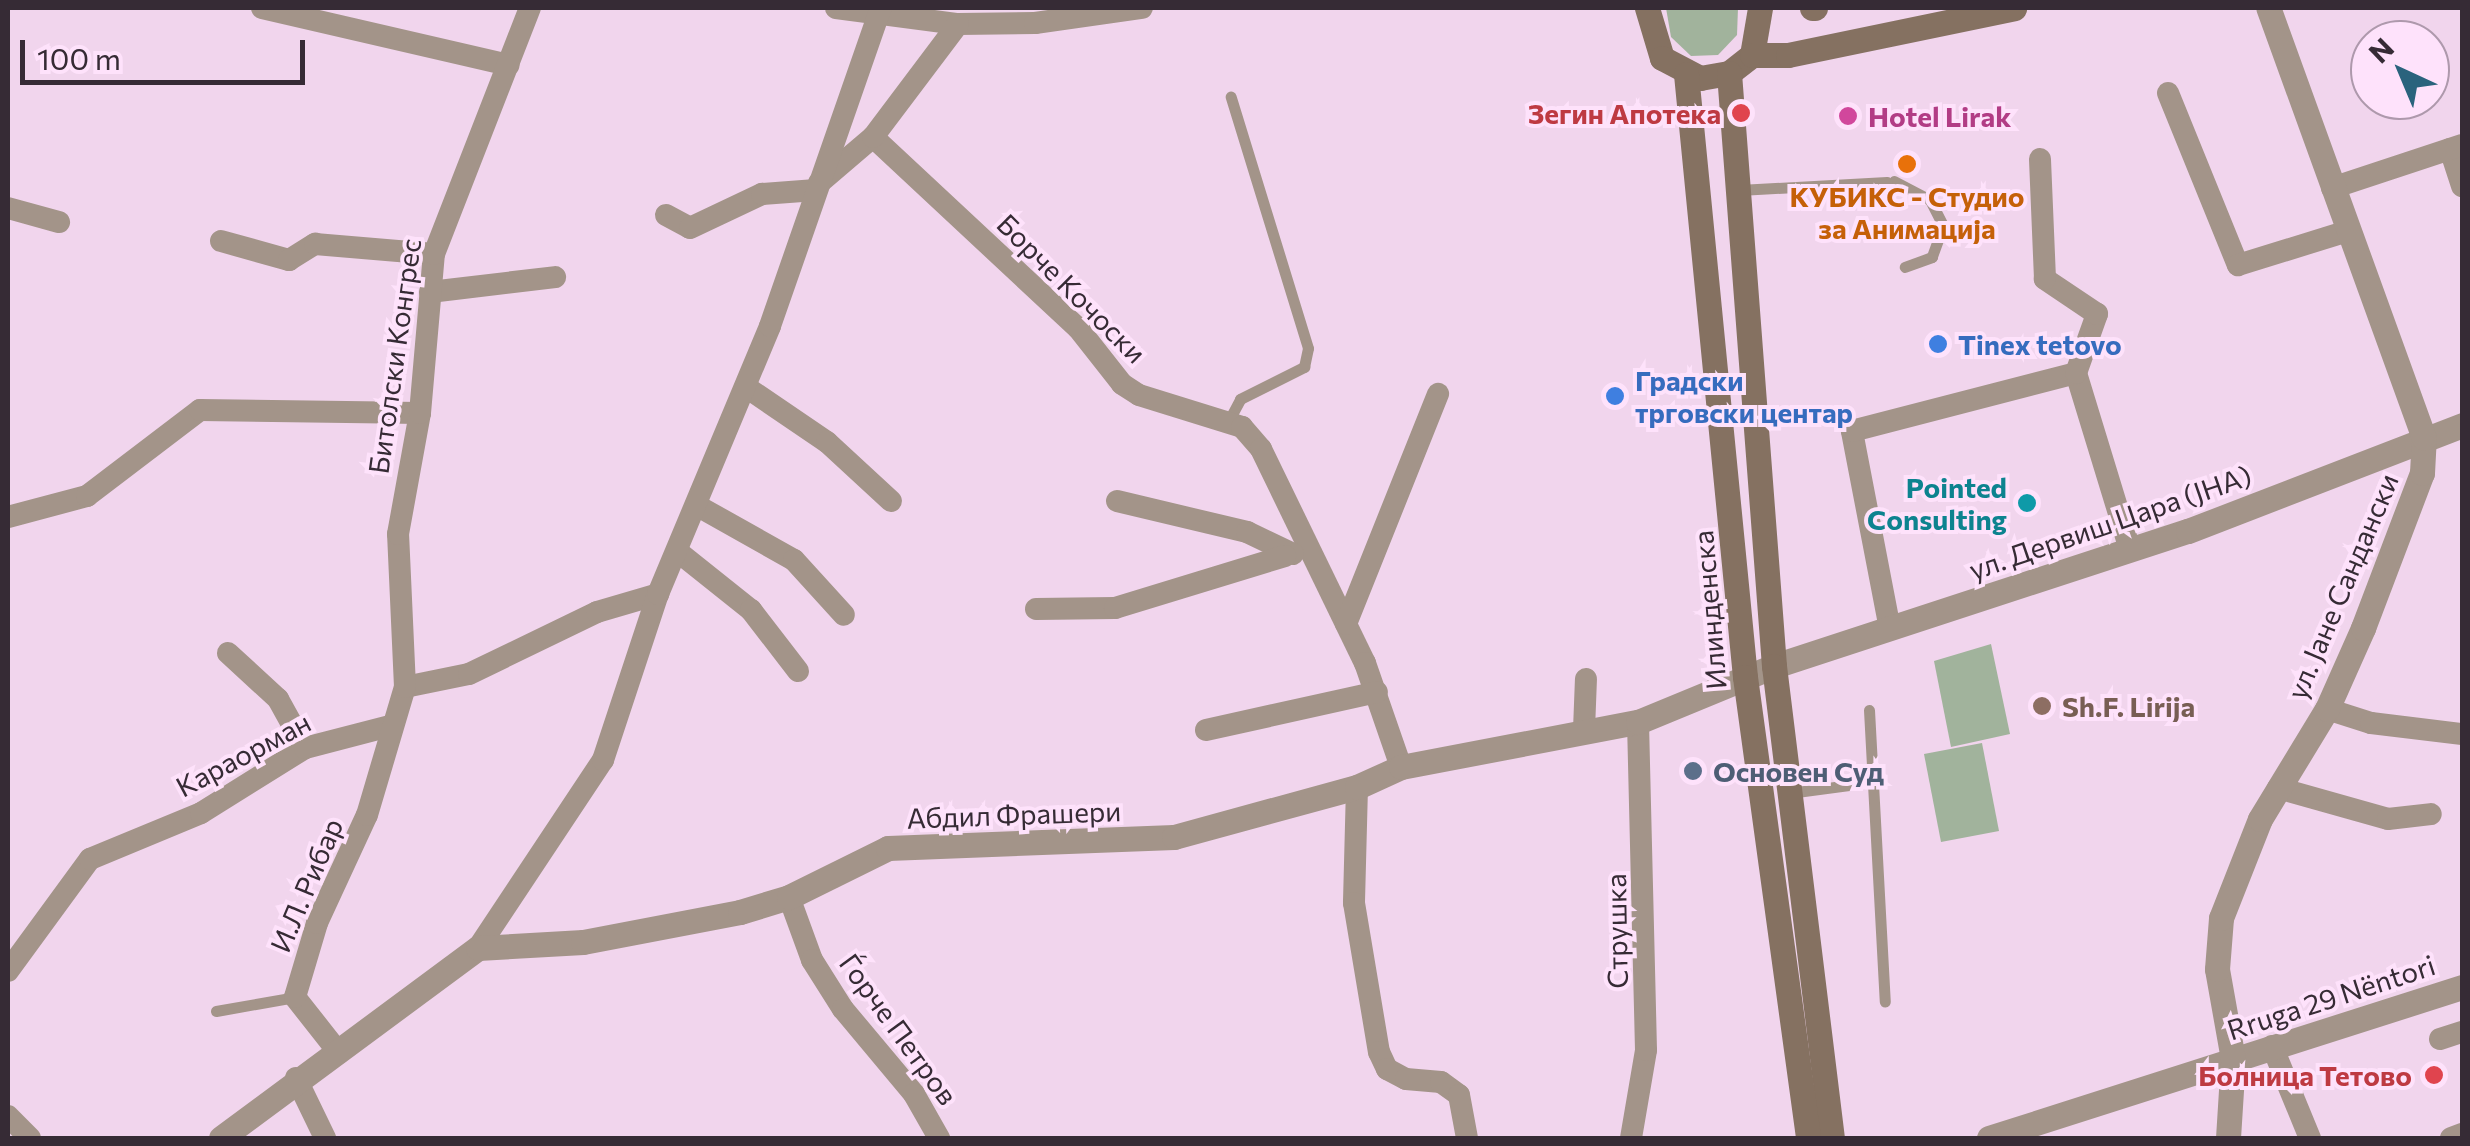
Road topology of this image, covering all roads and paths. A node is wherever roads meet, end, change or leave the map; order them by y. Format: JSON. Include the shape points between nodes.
{"nodes":[{"id":1,"x":262,"y":8,"type":"edge"},
{"id":2,"x":530,"y":8,"type":"edge"},
{"id":3,"x":836,"y":8,"type":"edge"},
{"id":4,"x":1142,"y":8,"type":"edge"},
{"id":5,"x":1647,"y":8,"type":"edge"},
{"id":6,"x":1760,"y":8,"type":"edge"},
{"id":7,"x":2014,"y":8,"type":"edge"},
{"id":8,"x":880,"y":10,"type":"edge"},
{"id":9,"x":2265,"y":11,"type":"edge"},
{"id":10,"x":958,"y":24,"type":"junction"},
{"id":11,"x":1752,"y":55,"type":"junction"},
{"id":12,"x":509,"y":65,"type":"junction"},
{"id":13,"x":1729,"y":72,"type":"junction"},
{"id":14,"x":1686,"y":74,"type":"junction"},
{"id":15,"x":2168,"y":93,"type":"dead end"},
{"id":16,"x":1231,"y":96,"type":"dead end"},
{"id":17,"x":873,"y":137,"type":"junction"},
{"id":18,"x":2456,"y":147,"type":"edge"},
{"id":19,"x":2040,"y":159,"type":"dead end"},
{"id":20,"x":817,"y":186,"type":"junction"},
{"id":21,"x":2462,"y":186,"type":"edge"},
{"id":22,"x":2332,"y":188,"type":"junction"},
{"id":23,"x":1735,"y":190,"type":"junction"},
{"id":24,"x":8,"y":208,"type":"edge"},
{"id":25,"x":666,"y":215,"type":"dead end"},
{"id":26,"x":58,"y":222,"type":"dead end"},
{"id":27,"x":2348,"y":232,"type":"junction"},
{"id":28,"x":221,"y":241,"type":"dead end"},
{"id":29,"x":434,"y":254,"type":"junction"},
{"id":30,"x":1905,"y":267,"type":"dead end"},
{"id":31,"x":554,"y":277,"type":"dead end"},
{"id":32,"x":430,"y":292,"type":"junction"},
{"id":33,"x":2076,"y":373,"type":"junction"},
{"id":34,"x":746,"y":387,"type":"junction"},
{"id":35,"x":1438,"y":394,"type":"dead end"},
{"id":36,"x":420,"y":413,"type":"junction"},
{"id":37,"x":1228,"y":422,"type":"junction"},
{"id":38,"x":2462,"y":425,"type":"edge"},
{"id":39,"x":2424,"y":438,"type":"junction"},
{"id":40,"x":890,"y":502,"type":"dead end"},
{"id":41,"x":1117,"y":502,"type":"dead end"},
{"id":42,"x":696,"y":505,"type":"junction"},
{"id":43,"x":8,"y":517,"type":"edge"},
{"id":44,"x":2130,"y":550,"type":"junction"},
{"id":45,"x":678,"y":551,"type":"junction"},
{"id":46,"x":1311,"y":551,"type":"junction"},
{"id":47,"x":1285,"y":556,"type":"junction"},
{"id":48,"x":658,"y":594,"type":"junction"},
{"id":49,"x":1036,"y":609,"type":"dead end"},
{"id":50,"x":844,"y":615,"type":"dead end"},
{"id":51,"x":1346,"y":624,"type":"junction"},
{"id":52,"x":1890,"y":629,"type":"junction"},
{"id":53,"x":228,"y":653,"type":"dead end"},
{"id":54,"x":1774,"y":666,"type":"junction"},
{"id":55,"x":798,"y":671,"type":"dead end"},
{"id":56,"x":1586,"y":678,"type":"dead end"},
{"id":57,"x":1744,"y":678,"type":"junction"},
{"id":58,"x":404,"y":687,"type":"junction"},
{"id":59,"x":1377,"y":692,"type":"junction"},
{"id":60,"x":2327,"y":709,"type":"junction"},
{"id":61,"x":1869,"y":710,"type":"dead end"},
{"id":62,"x":1638,"y":722,"type":"junction"},
{"id":63,"x":390,"y":726,"type":"junction"},
{"id":64,"x":1206,"y":730,"type":"dead end"},
{"id":65,"x":1584,"y":730,"type":"junction"},
{"id":66,"x":2462,"y":734,"type":"edge"},
{"id":67,"x":305,"y":748,"type":"junction"},
{"id":68,"x":1402,"y":767,"type":"junction"},
{"id":69,"x":1873,"y":782,"type":"junction"},
{"id":70,"x":1357,"y":787,"type":"junction"},
{"id":71,"x":2278,"y":788,"type":"junction"},
{"id":72,"x":1790,"y":793,"type":"junction"},
{"id":73,"x":2431,"y":814,"type":"dead end"},
{"id":74,"x":789,"y":898,"type":"junction"},
{"id":75,"x":478,"y":948,"type":"junction"},
{"id":76,"x":8,"y":971,"type":"edge"},
{"id":77,"x":2462,"y":987,"type":"edge"},
{"id":78,"x":295,"y":998,"type":"junction"},
{"id":79,"x":1885,"y":1002,"type":"dead end"},
{"id":80,"x":216,"y":1011,"type":"dead end"},
{"id":81,"x":2272,"y":1046,"type":"junction"},
{"id":82,"x":339,"y":1053,"type":"junction"},
{"id":83,"x":2233,"y":1059,"type":"junction"},
{"id":84,"x":296,"y":1078,"type":"junction"},
{"id":85,"x":8,"y":1116,"type":"edge"},
{"id":86,"x":2462,"y":1134,"type":"edge"},
{"id":87,"x":30,"y":1138,"type":"edge"},
{"id":88,"x":221,"y":1138,"type":"edge"},
{"id":89,"x":325,"y":1138,"type":"edge"},
{"id":90,"x":939,"y":1138,"type":"edge"},
{"id":91,"x":1466,"y":1138,"type":"edge"},
{"id":92,"x":1631,"y":1138,"type":"edge"},
{"id":93,"x":1808,"y":1138,"type":"edge"},
{"id":94,"x":1832,"y":1138,"type":"edge"},
{"id":95,"x":1990,"y":1138,"type":"edge"},
{"id":96,"x":2228,"y":1138,"type":"edge"},
{"id":97,"x":2310,"y":1138,"type":"edge"},
{"id":98,"x":2451,"y":1138,"type":"edge"}],
"edges":[{"from":1,"to":12,"type":"street"},
{"from":2,"to":12,"type":"street","name":"Битолски Конгрес"},
{"from":3,"to":8,"type":"street"},
{"from":4,"to":10,"type":"street","via":[[1036,23]]},
{"from":5,"to":14,"type":"main road","via":[[1654,46]]},
{"from":6,"to":11,"type":"main road"},
{"from":7,"to":11,"type":"main road","via":[[1788,56]]},
{"from":8,"to":10,"type":"street"},
{"from":8,"to":20,"type":"street"},
{"from":9,"to":22,"type":"street","name":"ул. Јане Сандански"},
{"from":10,"to":17,"type":"street"},
{"from":11,"to":13,"type":"main road"},
{"from":12,"to":29,"type":"street","name":"Битолски Конгрес"},
{"from":13,"to":14,"type":"main road"},
{"from":13,"to":23,"type":"main road"},
{"from":14,"to":57,"type":"main road","name":"Илинденска"},
{"from":15,"to":27,"type":"street","via":[[2238,265]]},
{"from":16,"to":37,"type":"lane","via":[[1308,348],[1304,367],[1240,399]]},
{"from":17,"to":20,"type":"street"},
{"from":17,"to":37,"type":"street","name":"Борче Кочоски","via":[[1078,328],[1122,384]]},
{"from":18,"to":21,"type":"street"},
{"from":18,"to":22,"type":"street"},
{"from":19,"to":33,"type":"street","via":[[2045,278],[2098,314]]},
{"from":20,"to":25,"type":"street","via":[[752,197],[710,224],[690,228]]},
{"from":20,"to":34,"type":"street"},
{"from":22,"to":27,"type":"street","name":"ул. Јане Сандански"},
{"from":23,"to":30,"type":"lane","via":[[1890,182],[1930,200],[1944,226],[1932,257]]},
{"from":23,"to":54,"type":"main road"},
{"from":24,"to":26,"type":"street"},
{"from":27,"to":39,"type":"street","name":"ул. Јане Сандански"},
{"from":28,"to":29,"type":"street","via":[[289,260],[316,244]]},
{"from":29,"to":32,"type":"street","name":"Битолски Конгрес"},
{"from":31,"to":32,"type":"street"},
{"from":32,"to":36,"type":"street","name":"Битолски Конгрес"},
{"from":33,"to":44,"type":"street"},
{"from":33,"to":52,"type":"street","via":[[1852,431]]},
{"from":34,"to":40,"type":"street","via":[[827,442]]},
{"from":34,"to":42,"type":"street"},
{"from":35,"to":51,"type":"street"},
{"from":36,"to":43,"type":"street","via":[[200,410],[87,496]]},
{"from":36,"to":58,"type":"street","name":"Битолски Конгрес","via":[[398,534]]},
{"from":37,"to":46,"type":"street","name":"Борче Кочоски","via":[[1262,449]]},
{"from":38,"to":39,"type":"street","name":"ул. Дервиш Цара (ЈНА)"},
{"from":39,"to":44,"type":"street","name":"ул. Дервиш Цара (ЈНА)"},
{"from":39,"to":60,"type":"street","name":"ул. Јане Сандански","via":[[2422,474]]},
{"from":41,"to":47,"type":"street","via":[[1247,532]]},
{"from":42,"to":45,"type":"street"},
{"from":42,"to":50,"type":"street","via":[[794,560]]},
{"from":44,"to":52,"type":"street","name":"ул. Дервиш Цара (ЈНА)"},
{"from":45,"to":48,"type":"street"},
{"from":45,"to":55,"type":"street","via":[[752,610]]},
{"from":46,"to":47,"type":"street"},
{"from":46,"to":51,"type":"street","name":"Борче Кочоски"},
{"from":47,"to":49,"type":"street","via":[[1115,608]]},
{"from":48,"to":58,"type":"street","via":[[597,612],[469,674]]},
{"from":48,"to":75,"type":"street","via":[[603,760]]},
{"from":51,"to":59,"type":"street","name":"Борче Кочоски"},
{"from":52,"to":54,"type":"street","name":"ул. Дервиш Цара (ЈНА)"},
{"from":53,"to":67,"type":"street","via":[[278,699]]},
{"from":54,"to":57,"type":"street","name":"ул. Дервиш Цара (ЈНА)"},
{"from":54,"to":72,"type":"main road"},
{"from":56,"to":65,"type":"street"},
{"from":57,"to":62,"type":"street","name":"Абдил Фрашери"},
{"from":57,"to":93,"type":"main road","name":"Илинденска"},
{"from":58,"to":63,"type":"street","name":"Битолски Конгрес"},
{"from":59,"to":64,"type":"street"},
{"from":59,"to":68,"type":"street","name":"Борче Кочоски"},
{"from":60,"to":66,"type":"street","via":[[2371,723]]},
{"from":60,"to":71,"type":"street","name":"ул. Јане Сандански"},
{"from":61,"to":69,"type":"lane"},
{"from":62,"to":65,"type":"street","name":"Абдил Фрашери"},
{"from":62,"to":92,"type":"street","name":"Струшка","via":[[1646,1050]]},
{"from":63,"to":67,"type":"street","name":"Караорман"},
{"from":63,"to":78,"type":"street","name":"И.Л. Рибар","via":[[368,816],[317,923]]},
{"from":65,"to":68,"type":"street","name":"Абдил Фрашери"},
{"from":67,"to":76,"type":"street","name":"Караорман","via":[[201,813],[90,859]]},
{"from":68,"to":70,"type":"street","name":"Абдил Фрашери"},
{"from":69,"to":72,"type":"lane"},
{"from":69,"to":79,"type":"lane"},
{"from":70,"to":74,"type":"street","name":"Абдил Фрашери","via":[[1174,837],[888,848]]},
{"from":70,"to":91,"type":"street","via":[[1354,903],[1379,1052],[1387,1068],[1406,1079],[1441,1082],[1459,1095]]},
{"from":71,"to":73,"type":"street","via":[[2388,819]]},
{"from":71,"to":83,"type":"street","name":"ул. Јане Сандански","via":[[2222,918],[2217,969]]},
{"from":72,"to":94,"type":"main road"},
{"from":74,"to":75,"type":"street","name":"Абдил Фрашери","via":[[678,927]]},
{"from":74,"to":90,"type":"street","name":"Ѓорче Петров","via":[[822,976],[914,1094]]},
{"from":75,"to":82,"type":"street"},
{"from":77,"to":81,"type":"street","name":"Rruga 29 Nëntori"},
{"from":78,"to":80,"type":"lane"},
{"from":78,"to":82,"type":"street","name":"И.Л. Рибар"},
{"from":81,"to":83,"type":"street","name":"Rruga 29 Nëntori"},
{"from":81,"to":97,"type":"street"},
{"from":82,"to":84,"type":"street"},
{"from":83,"to":95,"type":"street","name":"Rruga 29 Nëntori"},
{"from":83,"to":96,"type":"street","name":"ул. Јане Сандански"},
{"from":84,"to":88,"type":"street"},
{"from":84,"to":89,"type":"street"},
{"from":85,"to":87,"type":"street"},
{"from":86,"to":98,"type":"street"}]}
